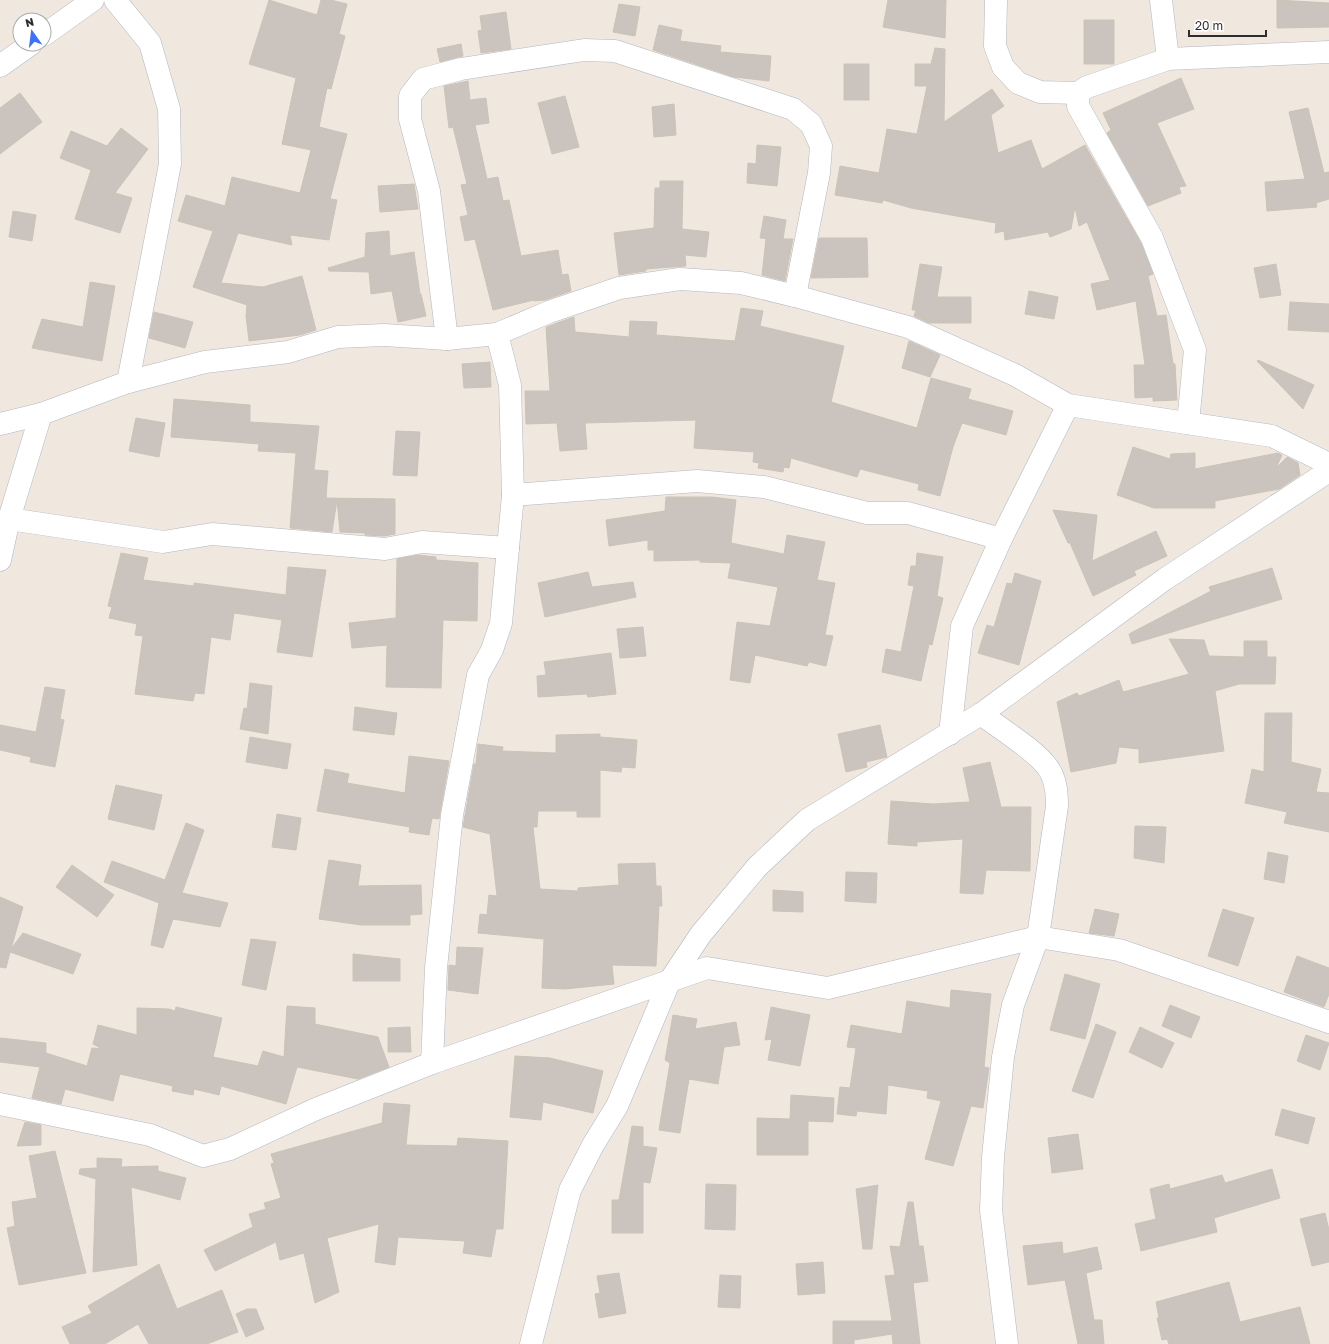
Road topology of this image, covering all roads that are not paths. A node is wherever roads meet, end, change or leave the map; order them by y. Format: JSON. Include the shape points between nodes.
{"nodes":[{"id":1,"x":93,"y":0,"type":"edge"},
{"id":2,"x":115,"y":0,"type":"edge"},
{"id":3,"x":996,"y":0,"type":"edge"},
{"id":4,"x":1161,"y":0,"type":"edge"},
{"id":5,"x":52,"y":29,"type":"edge"},
{"id":6,"x":20,"y":52,"type":"edge"},
{"id":7,"x":1329,"y":52,"type":"edge"},
{"id":8,"x":1168,"y":59,"type":"junction"},
{"id":9,"x":0,"y":66,"type":"edge"},
{"id":10,"x":1078,"y":93,"type":"junction"},
{"id":11,"x":795,"y":296,"type":"junction"},
{"id":12,"x":497,"y":334,"type":"junction"},
{"id":13,"x":447,"y":339,"type":"junction"},
{"id":14,"x":128,"y":382,"type":"junction"},
{"id":15,"x":1068,"y":405,"type":"junction"},
{"id":16,"x":42,"y":414,"type":"junction"},
{"id":17,"x":1188,"y":423,"type":"junction"},
{"id":18,"x":0,"y":424,"type":"edge"},
{"id":19,"x":1329,"y":464,"type":"edge"},
{"id":20,"x":1329,"y":471,"type":"edge"},
{"id":21,"x":513,"y":495,"type":"junction"},
{"id":22,"x":9,"y":519,"type":"junction"},
{"id":23,"x":1001,"y":539,"type":"junction"},
{"id":24,"x":508,"y":548,"type":"junction"},
{"id":25,"x":0,"y":560,"type":"edge"},
{"id":26,"x":981,"y":714,"type":"junction"},
{"id":27,"x":950,"y":734,"type":"junction"},
{"id":28,"x":1038,"y":937,"type":"junction"},
{"id":29,"x":669,"y":982,"type":"junction"},
{"id":30,"x":1329,"y":1022,"type":"edge"},
{"id":31,"x":432,"y":1063,"type":"junction"},
{"id":32,"x":0,"y":1104,"type":"edge"},
{"id":33,"x":531,"y":1344,"type":"edge"},
{"id":34,"x":1007,"y":1344,"type":"edge"}],
"edges":[{"from":1,"to":5,"type":"street"},
{"from":2,"to":14,"type":"street","via":[[150,43],[169,109],[170,164]]},
{"from":3,"to":10,"type":"street","via":[[995,46],[1003,67],[1018,83],[1040,92]]},
{"from":4,"to":8,"type":"street"},
{"from":6,"to":9,"type":"street"},
{"from":7,"to":8,"type":"street"},
{"from":8,"to":10,"type":"street","via":[[1087,87]]},
{"from":10,"to":17,"type":"street","via":[[1078,106],[1152,238],[1195,350]]},
{"from":11,"to":12,"type":"street","via":[[741,283],[680,279],[618,288],[549,312]]},
{"from":11,"to":13,"type":"street","via":[[819,173],[821,146],[811,124],[793,109],[615,51],[584,50],[461,69],[438,75],[423,79],[410,96],[410,119],[429,190]]},
{"from":11,"to":15,"type":"street","via":[[908,327],[1015,375]]},
{"from":12,"to":13,"type":"street"},
{"from":12,"to":21,"type":"street","via":[[510,384]]},
{"from":13,"to":14,"type":"street","via":[[384,335],[338,337],[288,352],[205,362]]},
{"from":14,"to":16,"type":"street"},
{"from":15,"to":17,"type":"street"},
{"from":15,"to":23,"type":"street"},
{"from":16,"to":18,"type":"street"},
{"from":16,"to":22,"type":"street"},
{"from":17,"to":19,"type":"street","via":[[1272,436]]},
{"from":20,"to":26,"type":"street","via":[[1165,579]]},
{"from":21,"to":23,"type":"street","via":[[697,481],[764,487],[867,513],[908,513]]},
{"from":21,"to":24,"type":"street"},
{"from":22,"to":24,"type":"street","via":[[163,542],[212,534],[385,548],[422,542]]},
{"from":22,"to":25,"type":"street"},
{"from":23,"to":27,"type":"street","via":[[962,626]]},
{"from":24,"to":31,"type":"street","via":[[501,623],[492,650],[478,675],[452,815],[436,968]]},
{"from":26,"to":27,"type":"street"},
{"from":26,"to":28,"type":"street","via":[[1035,755],[1048,768],[1056,786],[1057,806]]},
{"from":27,"to":29,"type":"street","via":[[808,820],[774,849],[701,934]]},
{"from":28,"to":29,"type":"street","via":[[828,988],[707,968]]},
{"from":28,"to":30,"type":"street","via":[[1119,950]]},
{"from":28,"to":34,"type":"street","via":[[1013,1005],[1003,1057],[992,1157],[991,1210]]},
{"from":29,"to":31,"type":"street"},
{"from":29,"to":33,"type":"street","via":[[617,1106],[570,1190]]},
{"from":31,"to":32,"type":"street","via":[[316,1109],[230,1149],[203,1156],[150,1134]]}]}
